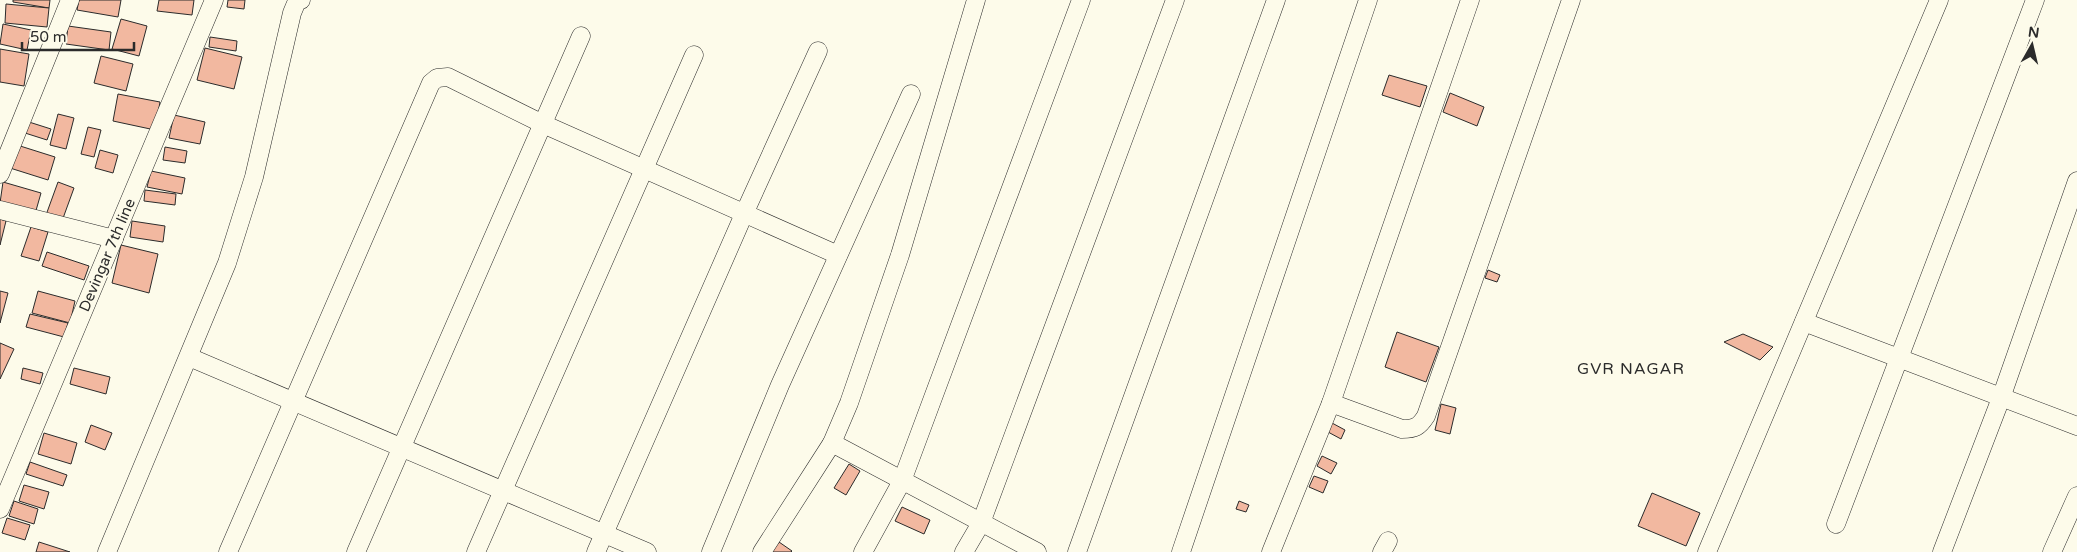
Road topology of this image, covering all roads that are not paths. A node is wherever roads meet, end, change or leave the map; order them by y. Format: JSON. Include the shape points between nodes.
{"nodes":[{"id":1,"x":70,"y":0,"type":"edge"},
{"id":2,"x":214,"y":0,"type":"edge"},
{"id":3,"x":976,"y":0,"type":"edge"},
{"id":4,"x":1081,"y":0,"type":"edge"},
{"id":5,"x":1175,"y":0,"type":"edge"},
{"id":6,"x":1276,"y":0,"type":"edge"},
{"id":7,"x":1368,"y":0,"type":"edge"},
{"id":8,"x":1470,"y":0,"type":"edge"},
{"id":9,"x":1571,"y":0,"type":"edge"},
{"id":10,"x":1939,"y":0,"type":"edge"},
{"id":11,"x":2035,"y":0,"type":"edge"},
{"id":12,"x":297,"y":4,"type":"edge"},
{"id":13,"x":581,"y":36,"type":"dead end"},
{"id":14,"x":818,"y":51,"type":"dead end"},
{"id":15,"x":694,"y":55,"type":"dead end"},
{"id":16,"x":911,"y":94,"type":"dead end"},
{"id":17,"x":543,"y":124,"type":"junction"},
{"id":18,"x":643,"y":169,"type":"junction"},
{"id":19,"x":0,"y":174,"type":"edge"},
{"id":20,"x":2077,"y":181,"type":"edge"},
{"id":21,"x":0,"y":210,"type":"edge"},
{"id":22,"x":744,"y":214,"type":"junction"},
{"id":23,"x":114,"y":239,"type":"junction"},
{"id":24,"x":838,"y":255,"type":"junction"},
{"id":25,"x":1804,"y":322,"type":"junction"},
{"id":26,"x":190,"y":357,"type":"junction"},
{"id":27,"x":1900,"y":360,"type":"junction"},
{"id":28,"x":2001,"y":398,"type":"junction"},
{"id":29,"x":292,"y":402,"type":"junction"},
{"id":30,"x":1331,"y":403,"type":"junction"},
{"id":31,"x":2077,"y":426,"type":"edge"},
{"id":32,"x":832,"y":442,"type":"junction"},
{"id":33,"x":403,"y":449,"type":"junction"},
{"id":34,"x":902,"y":481,"type":"junction"},
{"id":35,"x":502,"y":492,"type":"junction"},
{"id":36,"x":2077,"y":496,"type":"edge"},
{"id":37,"x":0,"y":509,"type":"edge"},
{"id":38,"x":981,"y":523,"type":"junction"},
{"id":39,"x":1836,"y":524,"type":"dead end"},
{"id":40,"x":603,"y":535,"type":"junction"},
{"id":41,"x":107,"y":552,"type":"edge"},
{"id":42,"x":228,"y":552,"type":"edge"},
{"id":43,"x":356,"y":552,"type":"edge"},
{"id":44,"x":476,"y":552,"type":"edge"},
{"id":45,"x":596,"y":552,"type":"edge"},
{"id":46,"x":647,"y":552,"type":"edge"},
{"id":47,"x":711,"y":552,"type":"edge"},
{"id":48,"x":762,"y":552,"type":"edge"},
{"id":49,"x":863,"y":552,"type":"edge"},
{"id":50,"x":964,"y":552,"type":"edge"},
{"id":51,"x":1037,"y":552,"type":"edge"},
{"id":52,"x":1077,"y":552,"type":"edge"},
{"id":53,"x":1181,"y":552,"type":"edge"},
{"id":54,"x":1271,"y":552,"type":"edge"},
{"id":55,"x":1707,"y":552,"type":"edge"},
{"id":56,"x":1942,"y":552,"type":"edge"},
{"id":57,"x":2052,"y":552,"type":"edge"}],
"edges":[{"from":1,"to":19,"type":"street"},
{"from":2,"to":23,"type":"street","name":"Devingar 7th line"},
{"from":3,"to":32,"type":"street","via":[[900,255],[849,403]]},
{"from":4,"to":34,"type":"street"},
{"from":5,"to":38,"type":"street"},
{"from":6,"to":52,"type":"street"},
{"from":7,"to":53,"type":"street"},
{"from":8,"to":30,"type":"street"},
{"from":9,"to":30,"type":"street","via":[[1426,416],[1420,426],[1402,429]]},
{"from":10,"to":25,"type":"street"},
{"from":11,"to":27,"type":"street"},
{"from":12,"to":26,"type":"street","via":[[254,177],[226,264]]},
{"from":13,"to":17,"type":"street"},
{"from":14,"to":22,"type":"street"},
{"from":15,"to":18,"type":"street"},
{"from":16,"to":24,"type":"street"},
{"from":17,"to":18,"type":"street"},
{"from":17,"to":29,"type":"street","via":[[448,77],[437,78],[431,83]]},
{"from":17,"to":33,"type":"street"},
{"from":18,"to":22,"type":"street"},
{"from":18,"to":35,"type":"street"},
{"from":20,"to":28,"type":"street"},
{"from":21,"to":23,"type":"street"},
{"from":22,"to":24,"type":"street"},
{"from":22,"to":40,"type":"street"},
{"from":23,"to":37,"type":"street","name":"Devingar 7th line"},
{"from":24,"to":47,"type":"street"},
{"from":25,"to":27,"type":"street"},
{"from":25,"to":55,"type":"street"},
{"from":26,"to":29,"type":"street"},
{"from":26,"to":41,"type":"street"},
{"from":27,"to":28,"type":"street"},
{"from":27,"to":39,"type":"street"},
{"from":28,"to":31,"type":"street"},
{"from":28,"to":56,"type":"street"},
{"from":29,"to":33,"type":"street"},
{"from":29,"to":42,"type":"street"},
{"from":30,"to":54,"type":"street"},
{"from":32,"to":34,"type":"street"},
{"from":32,"to":48,"type":"street"},
{"from":33,"to":35,"type":"street"},
{"from":33,"to":43,"type":"street"},
{"from":34,"to":38,"type":"street"},
{"from":34,"to":49,"type":"street"},
{"from":35,"to":40,"type":"street"},
{"from":35,"to":44,"type":"street"},
{"from":36,"to":57,"type":"street"},
{"from":38,"to":50,"type":"street"},
{"from":38,"to":51,"type":"street"},
{"from":40,"to":45,"type":"street"},
{"from":40,"to":46,"type":"street"}]}
